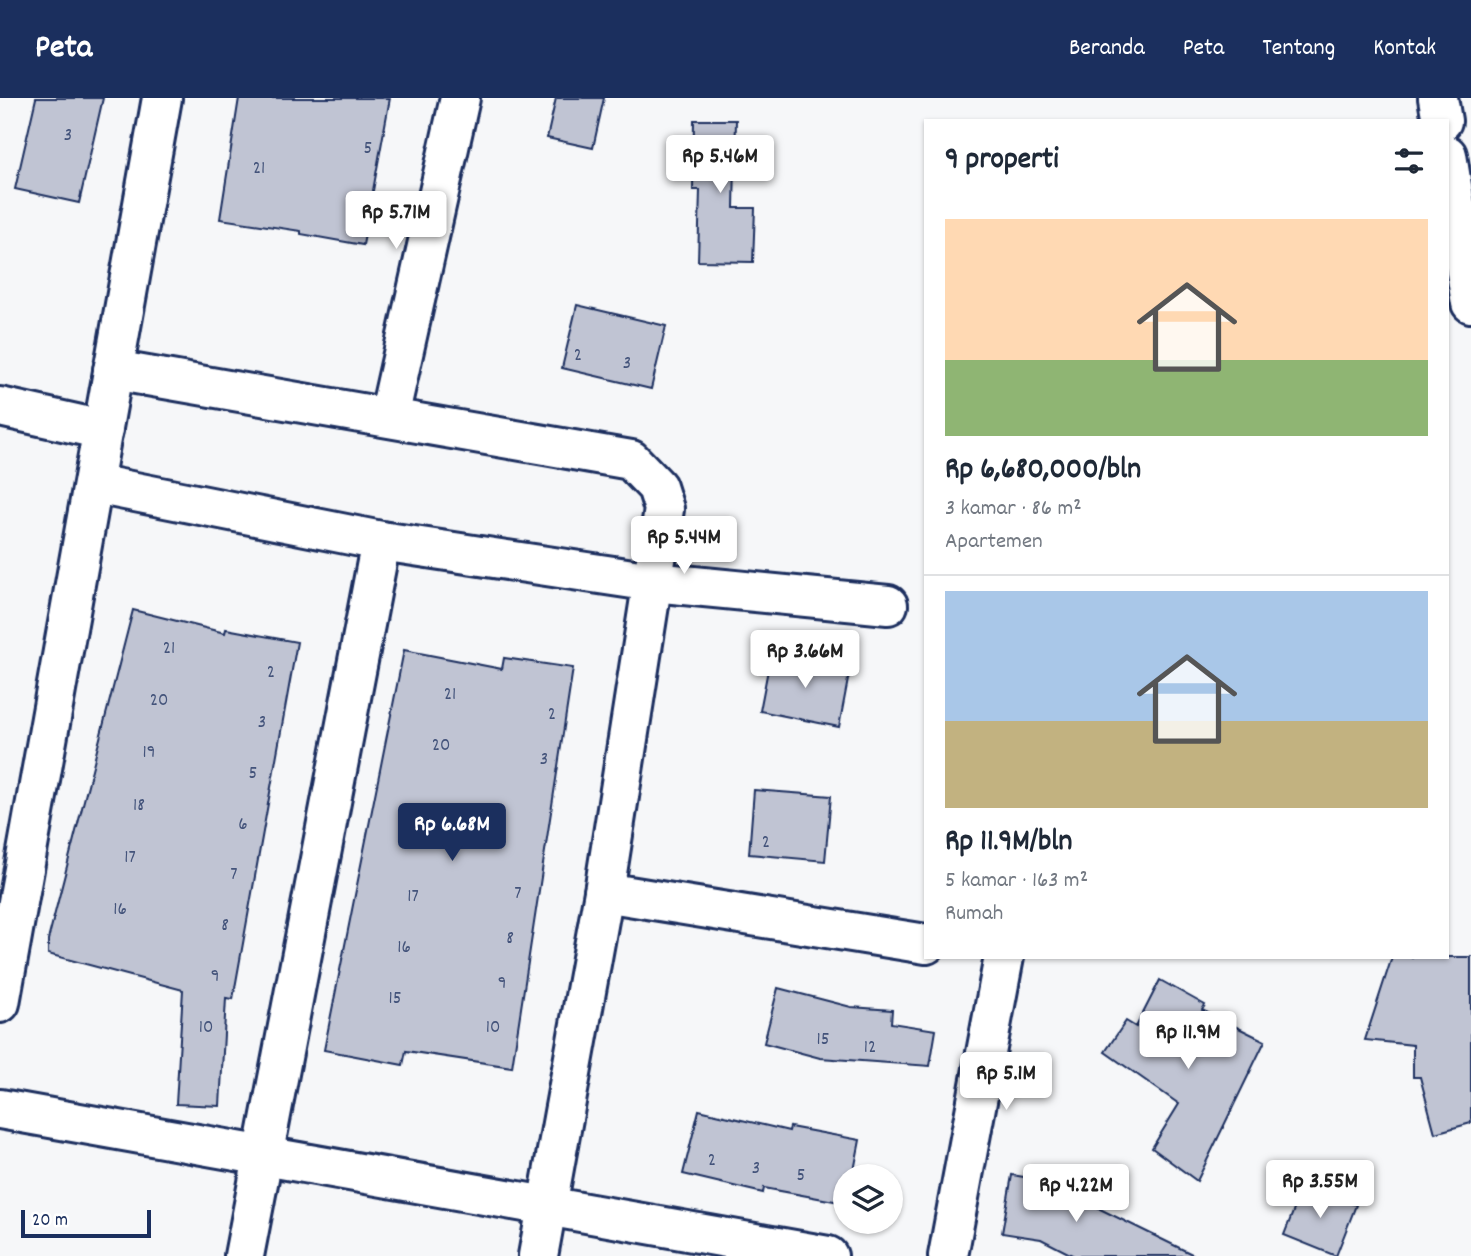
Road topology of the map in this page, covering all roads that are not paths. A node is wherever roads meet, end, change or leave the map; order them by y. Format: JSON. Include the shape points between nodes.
{"nodes":[{"id":1,"x":162,"y":98,"type":"edge"},
{"id":2,"x":460,"y":98,"type":"edge"},
{"id":3,"x":1438,"y":98,"type":"edge"},
{"id":4,"x":1442,"y":119,"type":"edge"},
{"id":5,"x":1449,"y":178,"type":"edge"},
{"id":6,"x":1451,"y":200,"type":"edge"},
{"id":7,"x":1471,"y":303,"type":"edge"},
{"id":8,"x":113,"y":370,"type":"junction"},
{"id":9,"x":0,"y":407,"type":"edge"},
{"id":10,"x":389,"y":418,"type":"junction"},
{"id":11,"x":103,"y":430,"type":"junction"},
{"id":12,"x":95,"y":484,"type":"junction"},
{"id":13,"x":381,"y":541,"type":"junction"},
{"id":14,"x":653,"y":582,"type":"junction"},
{"id":15,"x":888,"y":605,"type":"dead end"},
{"id":16,"x":604,"y":892,"type":"junction"},
{"id":17,"x":924,"y":944,"type":"edge"},
{"id":18,"x":1004,"y":959,"type":"edge"},
{"id":19,"x":0,"y":1003,"type":"edge"},
{"id":20,"x":0,"y":1109,"type":"edge"},
{"id":21,"x":261,"y":1157,"type":"junction"},
{"id":22,"x":547,"y":1208,"type":"junction"},
{"id":23,"x":244,"y":1256,"type":"edge"},
{"id":24,"x":538,"y":1256,"type":"edge"},
{"id":25,"x":828,"y":1256,"type":"edge"},
{"id":26,"x":948,"y":1256,"type":"edge"}],
"edges":[{"from":1,"to":8,"type":"street"},
{"from":2,"to":10,"type":"street"},
{"from":3,"to":4,"type":"street"},
{"from":5,"to":6,"type":"street"},
{"from":6,"to":7,"type":"street"},
{"from":8,"to":10,"type":"street"},
{"from":8,"to":11,"type":"street"},
{"from":9,"to":11,"type":"street"},
{"from":10,"to":14,"type":"street","via":[[631,460],[657,486],[664,509]]},
{"from":11,"to":12,"type":"street"},
{"from":12,"to":13,"type":"street"},
{"from":12,"to":19,"type":"street"},
{"from":13,"to":14,"type":"street"},
{"from":13,"to":21,"type":"street"},
{"from":14,"to":15,"type":"street"},
{"from":14,"to":16,"type":"street"},
{"from":16,"to":17,"type":"street"},
{"from":16,"to":22,"type":"street"},
{"from":18,"to":26,"type":"street"},
{"from":20,"to":21,"type":"street"},
{"from":21,"to":22,"type":"street"},
{"from":21,"to":23,"type":"street"},
{"from":22,"to":24,"type":"street"},
{"from":22,"to":25,"type":"street"}]}
